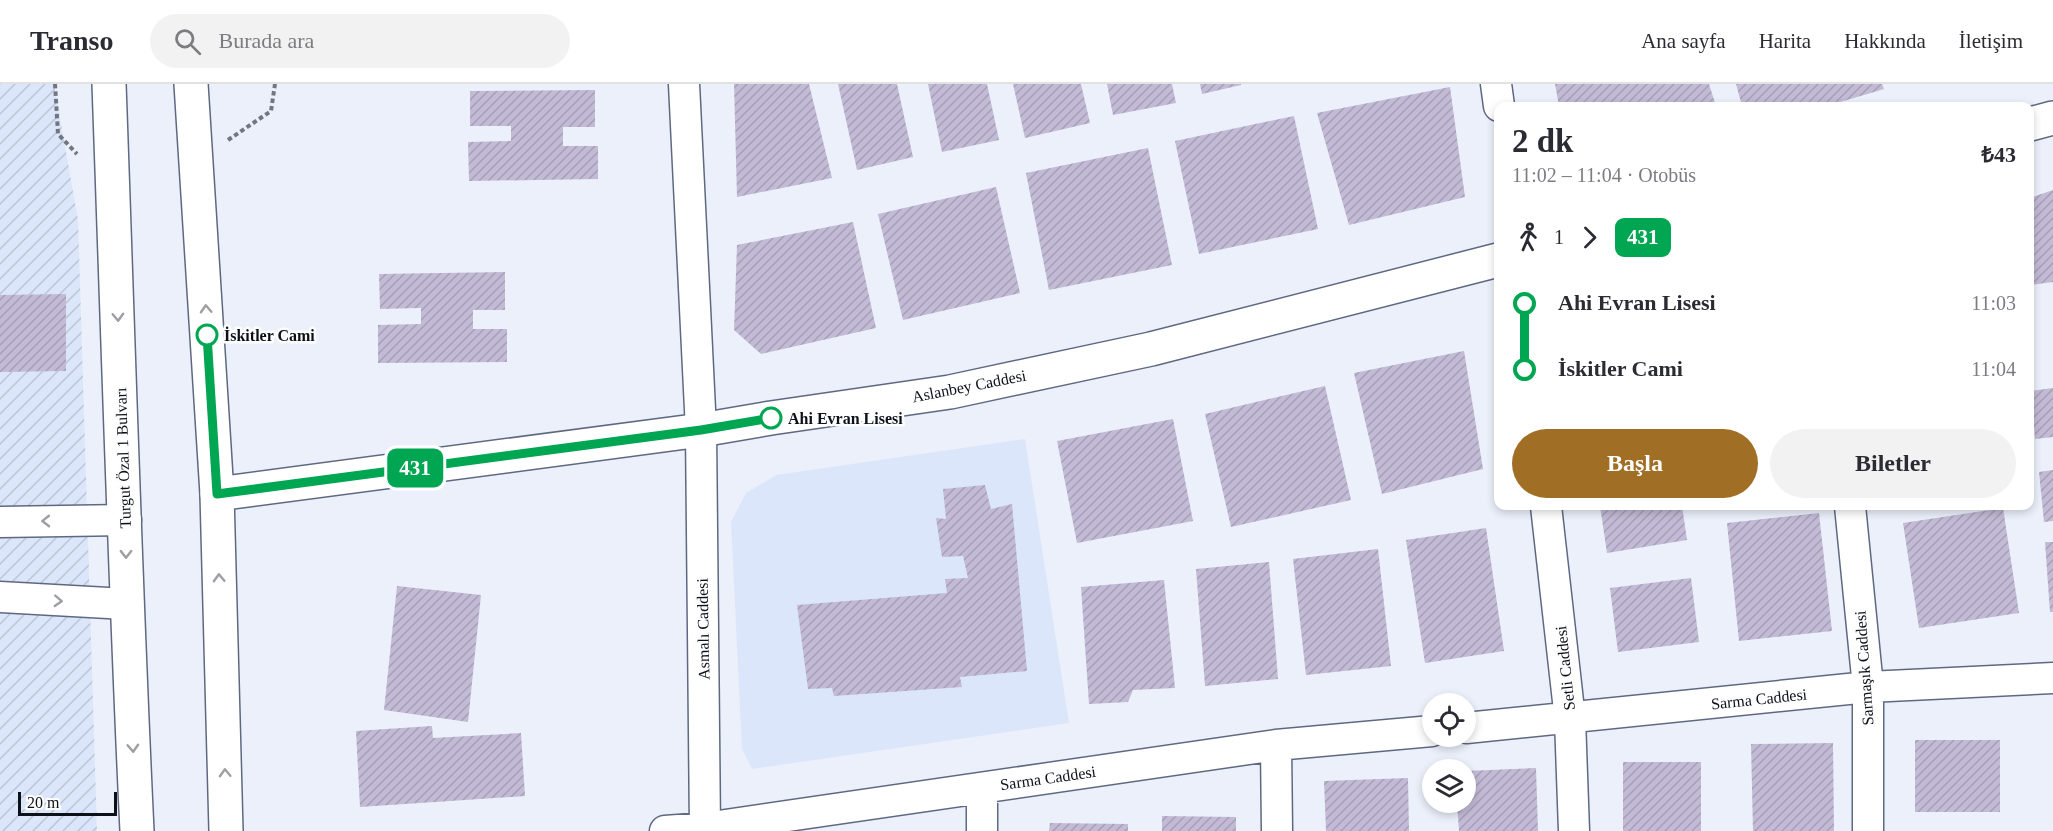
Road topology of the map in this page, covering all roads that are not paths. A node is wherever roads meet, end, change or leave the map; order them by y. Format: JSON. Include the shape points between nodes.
{"nodes":[{"id":1,"x":95,"y":84,"type":"edge"},
{"id":2,"x":109,"y":84,"type":"edge"},
{"id":3,"x":191,"y":84,"type":"edge"},
{"id":4,"x":211,"y":84,"type":"edge"},
{"id":5,"x":684,"y":84,"type":"edge"},
{"id":6,"x":1496,"y":84,"type":"edge"},
{"id":7,"x":1498,"y":102,"type":"edge"},
{"id":8,"x":2053,"y":118,"type":"edge"},
{"id":9,"x":2034,"y":123,"type":"edge"},
{"id":10,"x":199,"y":195,"type":"junction"},
{"id":11,"x":116,"y":258,"type":"junction"},
{"id":12,"x":1494,"y":261,"type":"edge"},
{"id":13,"x":701,"y":430,"type":"junction"},
{"id":14,"x":217,"y":494,"type":"junction"},
{"id":15,"x":1546,"y":510,"type":"edge"},
{"id":16,"x":1850,"y":510,"type":"edge"},
{"id":17,"x":126,"y":520,"type":"junction"},
{"id":18,"x":0,"y":522,"type":"edge"},
{"id":19,"x":0,"y":597,"type":"edge"},
{"id":20,"x":126,"y":604,"type":"junction"},
{"id":21,"x":2053,"y":678,"type":"edge"},
{"id":22,"x":1868,"y":687,"type":"junction"},
{"id":23,"x":1570,"y":719,"type":"junction"},
{"id":24,"x":1476,"y":727,"type":"edge"},
{"id":25,"x":1422,"y":732,"type":"edge"},
{"id":26,"x":1276,"y":745,"type":"junction"},
{"id":27,"x":982,"y":788,"type":"junction"},
{"id":28,"x":705,"y":829,"type":"edge"},
{"id":29,"x":137,"y":831,"type":"edge"},
{"id":30,"x":226,"y":831,"type":"edge"},
{"id":31,"x":665,"y":831,"type":"edge"},
{"id":32,"x":982,"y":831,"type":"edge"},
{"id":33,"x":1277,"y":831,"type":"edge"},
{"id":34,"x":1574,"y":831,"type":"edge"},
{"id":35,"x":1868,"y":831,"type":"edge"}],
"edges":[{"from":1,"to":11,"type":"main road"},
{"from":2,"to":11,"type":"main road","name":"Turgut Özal 1 Bulvarı"},
{"from":3,"to":10,"type":"main road"},
{"from":4,"to":10,"type":"main road"},
{"from":5,"to":13,"type":"street","name":"Asmalı Caddesi"},
{"from":6,"to":7,"type":"street"},
{"from":8,"to":9,"type":"main road"},
{"from":14,"to":10,"type":"main road","one_way":true},
{"from":11,"to":17,"type":"main road","name":"Turgut Özal 1 Bulvarı","one_way":true},
{"from":12,"to":13,"type":"main road","name":"Aslanbey Caddesi","via":[[1151,349],[961,390]]},
{"from":13,"to":14,"type":"main road","name":"Aslanbey Caddesi"},
{"from":13,"to":28,"type":"street","name":"Asmalı Caddesi"},
{"from":30,"to":14,"type":"main road","one_way":true},
{"from":15,"to":23,"type":"street","name":"Setli Caddesi"},
{"from":16,"to":22,"type":"street","name":"Sarmaşık Caddesi"},
{"from":17,"to":18,"type":"street","one_way":true},
{"from":17,"to":20,"type":"main road","name":"Turgut Özal 1 Bulvarı","one_way":true},
{"from":19,"to":20,"type":"street","one_way":true},
{"from":20,"to":29,"type":"main road","name":"Turgut Özal 1 Bulvarı","one_way":true},
{"from":21,"to":22,"type":"street","name":"Sarma Caddesi"},
{"from":22,"to":23,"type":"street","name":"Sarma Caddesi"},
{"from":22,"to":35,"type":"street","name":"Sarmaşık Caddesi"},
{"from":23,"to":24,"type":"street","name":"Sarma Caddesi"},
{"from":23,"to":34,"type":"street","name":"Setli Caddesi"},
{"from":25,"to":26,"type":"street","name":"Sarma Caddesi"},
{"from":26,"to":27,"type":"street","name":"Sarma Caddesi"},
{"from":26,"to":33,"type":"street"},
{"from":27,"to":28,"type":"street","name":"Sarma Caddesi"},
{"from":27,"to":32,"type":"street"},
{"from":28,"to":31,"type":"street","name":"Sarma Caddesi"}]}
